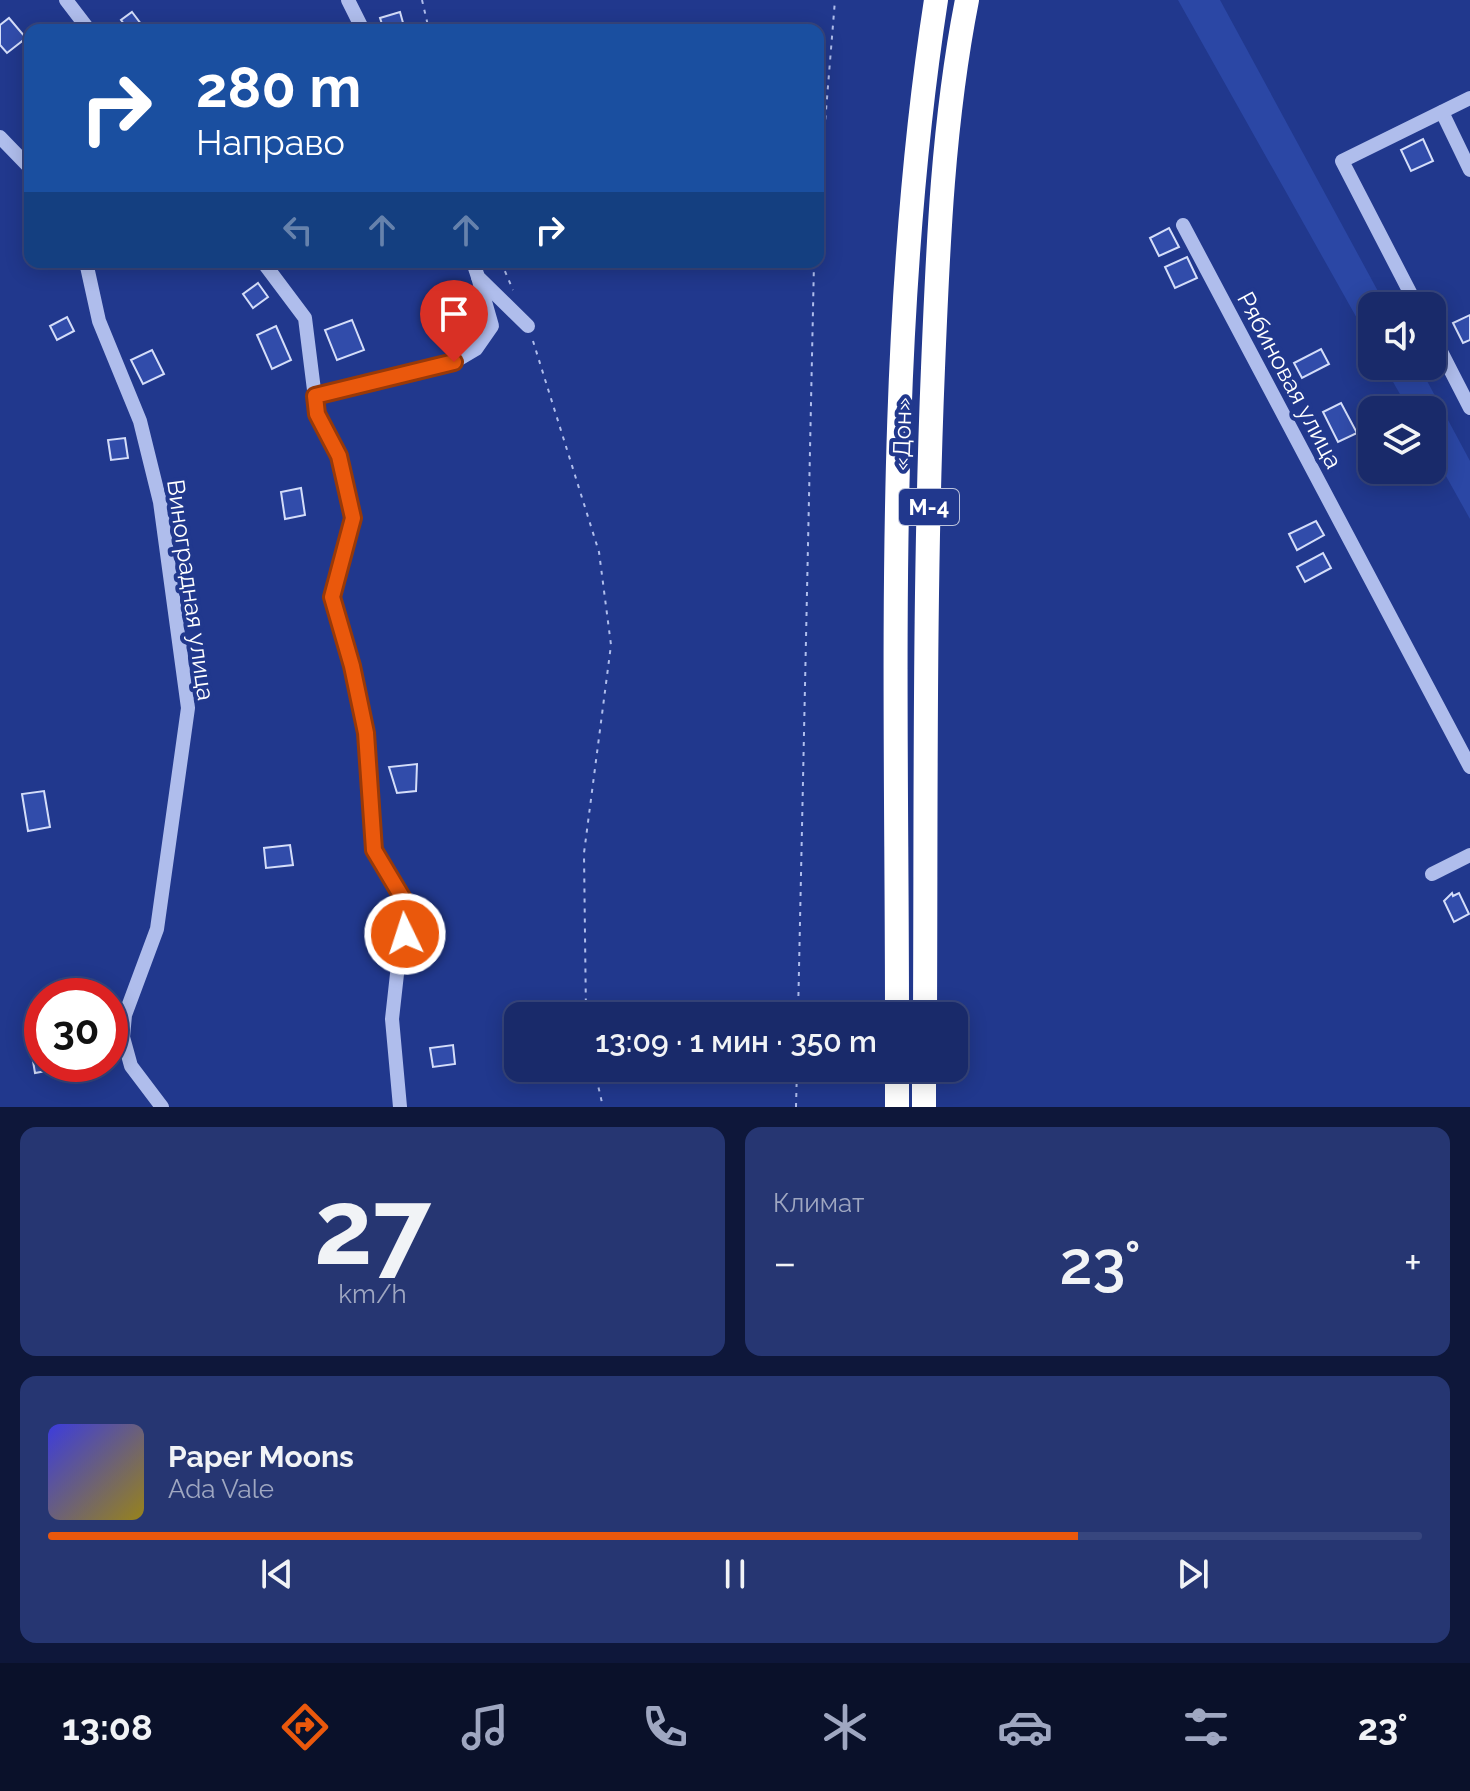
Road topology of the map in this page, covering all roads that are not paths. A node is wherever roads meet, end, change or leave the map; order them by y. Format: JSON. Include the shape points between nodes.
{"nodes":[{"id":1,"x":66,"y":0,"type":"edge"},
{"id":2,"x":348,"y":0,"type":"edge"},
{"id":3,"x":936,"y":0,"type":"edge"},
{"id":4,"x":967,"y":0,"type":"edge"},
{"id":5,"x":84,"y":24,"type":"edge"},
{"id":6,"x":360,"y":24,"type":"edge"},
{"id":7,"x":1470,"y":98,"type":"edge"},
{"id":8,"x":1442,"y":112,"type":"junction"},
{"id":9,"x":0,"y":137,"type":"edge"},
{"id":10,"x":24,"y":162,"type":"edge"},
{"id":11,"x":1470,"y":170,"type":"edge"},
{"id":12,"x":1183,"y":225,"type":"dead end"},
{"id":13,"x":87,"y":268,"type":"edge"},
{"id":14,"x":268,"y":268,"type":"edge"},
{"id":15,"x":475,"y":268,"type":"edge"},
{"id":16,"x":478,"y":277,"type":"junction"},
{"id":17,"x":1410,"y":292,"type":"edge"},
{"id":18,"x":528,"y":326,"type":"road end"},
{"id":19,"x":1446,"y":361,"type":"edge"},
{"id":20,"x":315,"y":396,"type":"junction"},
{"id":21,"x":1470,"y":408,"type":"edge"},
{"id":22,"x":1470,"y":767,"type":"edge"},
{"id":23,"x":1470,"y":855,"type":"edge"},
{"id":24,"x":1432,"y":874,"type":"dead end"},
{"id":25,"x":897,"y":1002,"type":"edge"},
{"id":26,"x":925,"y":1002,"type":"edge"},
{"id":27,"x":897,"y":1082,"type":"edge"},
{"id":28,"x":924,"y":1082,"type":"edge"},
{"id":29,"x":162,"y":1107,"type":"edge"},
{"id":30,"x":400,"y":1107,"type":"edge"},
{"id":31,"x":897,"y":1107,"type":"edge"},
{"id":32,"x":924,"y":1107,"type":"edge"}],
"edges":[{"from":1,"to":5,"type":"street"},
{"from":2,"to":6,"type":"street"},
{"from":3,"to":25,"type":"highway","name":"«Дон»","number":"М-4","via":[[909,223],[897,464]]},
{"from":4,"to":26,"type":"highway","name":"«Дон»","number":"М-4","via":[[944,143],[929,461]]},
{"from":7,"to":8,"type":"street"},
{"from":8,"to":11,"type":"street"},
{"from":8,"to":17,"type":"street","via":[[1342,161]]},
{"from":9,"to":10,"type":"street"},
{"from":12,"to":22,"type":"street","name":"Рябиновая улица"},
{"from":13,"to":29,"type":"street","name":"Виноградная улица","via":[[99,321],[140,421],[160,502],[188,708],[157,929],[125,1015],[123,1037],[131,1066]]},
{"from":14,"to":20,"type":"street","via":[[305,318]]},
{"from":15,"to":16,"type":"street"},
{"from":16,"to":18,"type":"street"},
{"from":16,"to":20,"type":"street","via":[[492,326],[476,349],[454,362]]},
{"from":19,"to":21,"type":"street"},
{"from":20,"to":30,"type":"street","via":[[317,414],[339,456],[353,518],[332,597],[366,733],[374,850],[411,912],[399,956],[392,1019]]},
{"from":23,"to":24,"type":"street"},
{"from":27,"to":31,"type":"highway"},
{"from":28,"to":32,"type":"highway"}]}
